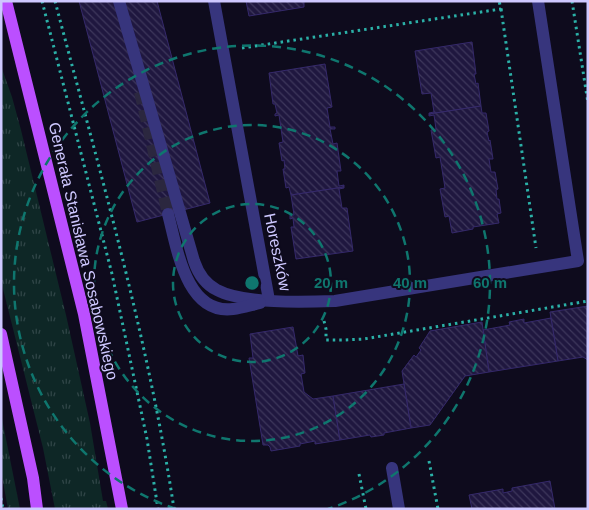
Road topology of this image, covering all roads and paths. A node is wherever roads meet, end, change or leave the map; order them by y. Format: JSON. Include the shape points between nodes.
{"nodes":[{"id":1,"x":6,"y":1,"type":"edge"},
{"id":2,"x":42,"y":1,"type":"edge"},
{"id":3,"x":55,"y":1,"type":"edge"},
{"id":4,"x":119,"y":1,"type":"edge"},
{"id":5,"x":214,"y":1,"type":"edge"},
{"id":6,"x":500,"y":1,"type":"edge"},
{"id":7,"x":538,"y":1,"type":"edge"},
{"id":8,"x":572,"y":1,"type":"edge"},
{"id":9,"x":501,"y":9,"type":"junction"},
{"id":10,"x":221,"y":40,"type":"junction"},
{"id":11,"x":588,"y":103,"type":"edge"},
{"id":12,"x":168,"y":214,"type":"tunnel mouth"},
{"id":13,"x":536,"y":253,"type":"dead end"},
{"id":14,"x":269,"y":300,"type":"junction"},
{"id":15,"x":588,"y":301,"type":"edge"},
{"id":16,"x":321,"y":320,"type":"dead end"},
{"id":17,"x":1,"y":334,"type":"edge"},
{"id":18,"x":429,"y":461,"type":"dead end"},
{"id":19,"x":392,"y":468,"type":"dead end"},
{"id":20,"x":359,"y":474,"type":"dead end"},
{"id":21,"x":1,"y":498,"type":"edge"},
{"id":22,"x":3,"y":509,"type":"edge"},
{"id":23,"x":37,"y":509,"type":"edge"},
{"id":24,"x":122,"y":509,"type":"edge"},
{"id":25,"x":158,"y":509,"type":"edge"},
{"id":26,"x":174,"y":509,"type":"edge"},
{"id":27,"x":366,"y":509,"type":"edge"},
{"id":28,"x":399,"y":509,"type":"edge"},
{"id":29,"x":438,"y":509,"type":"edge"}],
"edges":[{"from":1,"to":24,"type":"main road","name":"Generała Stanisława Sosabowskiego","via":[[84,314]]},
{"from":2,"to":25,"type":"path","via":[[112,274],[147,439]]},
{"from":3,"to":26,"type":"path","via":[[143,341]]},
{"from":4,"to":14,"type":"street","via":[[199,274],[217,290],[234,296]]},
{"from":5,"to":10,"type":"street","name":"Horeszków"},
{"from":6,"to":9,"type":"path"},
{"from":7,"to":14,"type":"street","name":"Horeszków","via":[[578,260],[335,301]]},
{"from":8,"to":11,"type":"path"},
{"from":9,"to":10,"type":"path","via":[[243,48],[235,48]]},
{"from":9,"to":13,"type":"path"},
{"from":10,"to":14,"type":"street","name":"Horeszków"},
{"from":12,"to":14,"type":"street","via":[[183,270],[199,297],[210,306],[232,310]]},
{"from":15,"to":16,"type":"path","via":[[364,339],[326,340],[326,329]]},
{"from":17,"to":23,"type":"main road"},
{"from":18,"to":29,"type":"path"},
{"from":19,"to":28,"type":"street"},
{"from":20,"to":27,"type":"path"},
{"from":21,"to":22,"type":"path"}]}
